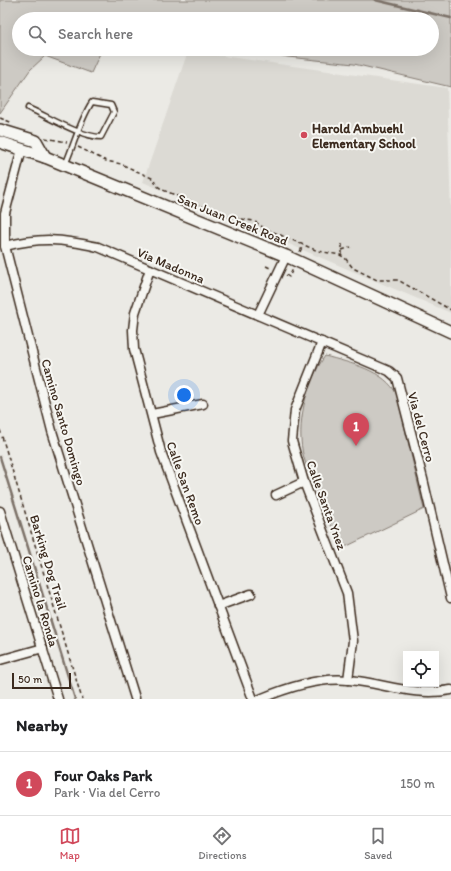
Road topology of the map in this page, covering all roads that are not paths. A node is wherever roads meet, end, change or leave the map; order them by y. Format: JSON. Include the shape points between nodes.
{"nodes":[{"id":1,"x":28,"y":108,"type":"dead end"},
{"id":2,"x":0,"y":130,"type":"edge"},
{"id":3,"x":79,"y":131,"type":"junction"},
{"id":4,"x":0,"y":142,"type":"edge"},
{"id":5,"x":22,"y":149,"type":"junction"},
{"id":6,"x":45,"y":157,"type":"junction"},
{"id":7,"x":65,"y":165,"type":"junction"},
{"id":8,"x":5,"y":246,"type":"junction"},
{"id":9,"x":286,"y":256,"type":"junction"},
{"id":10,"x":150,"y":269,"type":"junction"},
{"id":11,"x":258,"y":315,"type":"junction"},
{"id":12,"x":451,"y":332,"type":"edge"},
{"id":13,"x":322,"y":342,"type":"junction"},
{"id":14,"x":397,"y":378,"type":"joint"},
{"id":15,"x":203,"y":404,"type":"dead end"},
{"id":16,"x":152,"y":414,"type":"junction"},
{"id":17,"x":304,"y":482,"type":"junction"},
{"id":18,"x":276,"y":495,"type":"dead end"},
{"id":19,"x":0,"y":511,"type":"edge"},
{"id":20,"x":251,"y":594,"type":"dead end"},
{"id":21,"x":451,"y":598,"type":"edge"},
{"id":22,"x":218,"y":606,"type":"junction"},
{"id":23,"x":43,"y":648,"type":"junction"},
{"id":24,"x":0,"y":660,"type":"edge"},
{"id":25,"x":348,"y":680,"type":"junction"},
{"id":26,"x":451,"y":690,"type":"edge"},
{"id":27,"x":134,"y":698,"type":"dead end"},
{"id":28,"x":58,"y":699,"type":"edge"},
{"id":29,"x":253,"y":699,"type":"edge"},
{"id":30,"x":260,"y":699,"type":"edge"}],
"edges":[{"from":1,"to":3,"type":"lane"},
{"from":2,"to":6,"type":"street","via":[[36,141]]},
{"from":3,"to":3,"type":"lane","via":[[93,137],[101,137],[114,112],[110,105],[92,102]]},
{"from":3,"to":7,"type":"lane"},
{"from":4,"to":5,"type":"street","name":"San Juan Creek Road"},
{"from":5,"to":6,"type":"street","name":"San Juan Creek Road"},
{"from":5,"to":8,"type":"street","name":"Camino Santo Domingo","via":[[4,213]]},
{"from":6,"to":7,"type":"street","name":"San Juan Creek Road"},
{"from":7,"to":9,"type":"street","name":"San Juan Creek Road"},
{"from":8,"to":10,"type":"street","name":"Via Madonna","via":[[41,240],[63,240],[98,247]]},
{"from":8,"to":27,"type":"street","name":"Camino Santo Domingo","via":[[52,431]]},
{"from":9,"to":11,"type":"street"},
{"from":9,"to":12,"type":"street","name":"San Juan Creek Road"},
{"from":10,"to":11,"type":"street","name":"Via Madonna"},
{"from":10,"to":16,"type":"street","name":"Calle San Remo","via":[[135,313],[133,330],[134,349]]},
{"from":11,"to":13,"type":"street","name":"Via Madonna"},
{"from":13,"to":14,"type":"street","name":"Via Madonna","via":[[389,371]]},
{"from":13,"to":17,"type":"street","name":"Calle Santa Ynez","via":[[295,410],[292,441]]},
{"from":14,"to":21,"type":"street","name":"Via del Cerro"},
{"from":15,"to":16,"type":"street"},
{"from":16,"to":22,"type":"street","name":"Calle San Remo","via":[[161,452]]},
{"from":17,"to":18,"type":"street"},
{"from":17,"to":25,"type":"street","name":"Calle Santa Ynez","via":[[347,592],[353,641]]},
{"from":19,"to":23,"type":"street","name":"Camino la Ronda"},
{"from":20,"to":22,"type":"street"},
{"from":22,"to":29,"type":"street","name":"Calle San Remo"},
{"from":23,"to":24,"type":"street"},
{"from":23,"to":28,"type":"street","name":"Camino la Ronda"},
{"from":25,"to":26,"type":"street","via":[[405,691]]},
{"from":25,"to":30,"type":"street","via":[[304,683]]}]}
